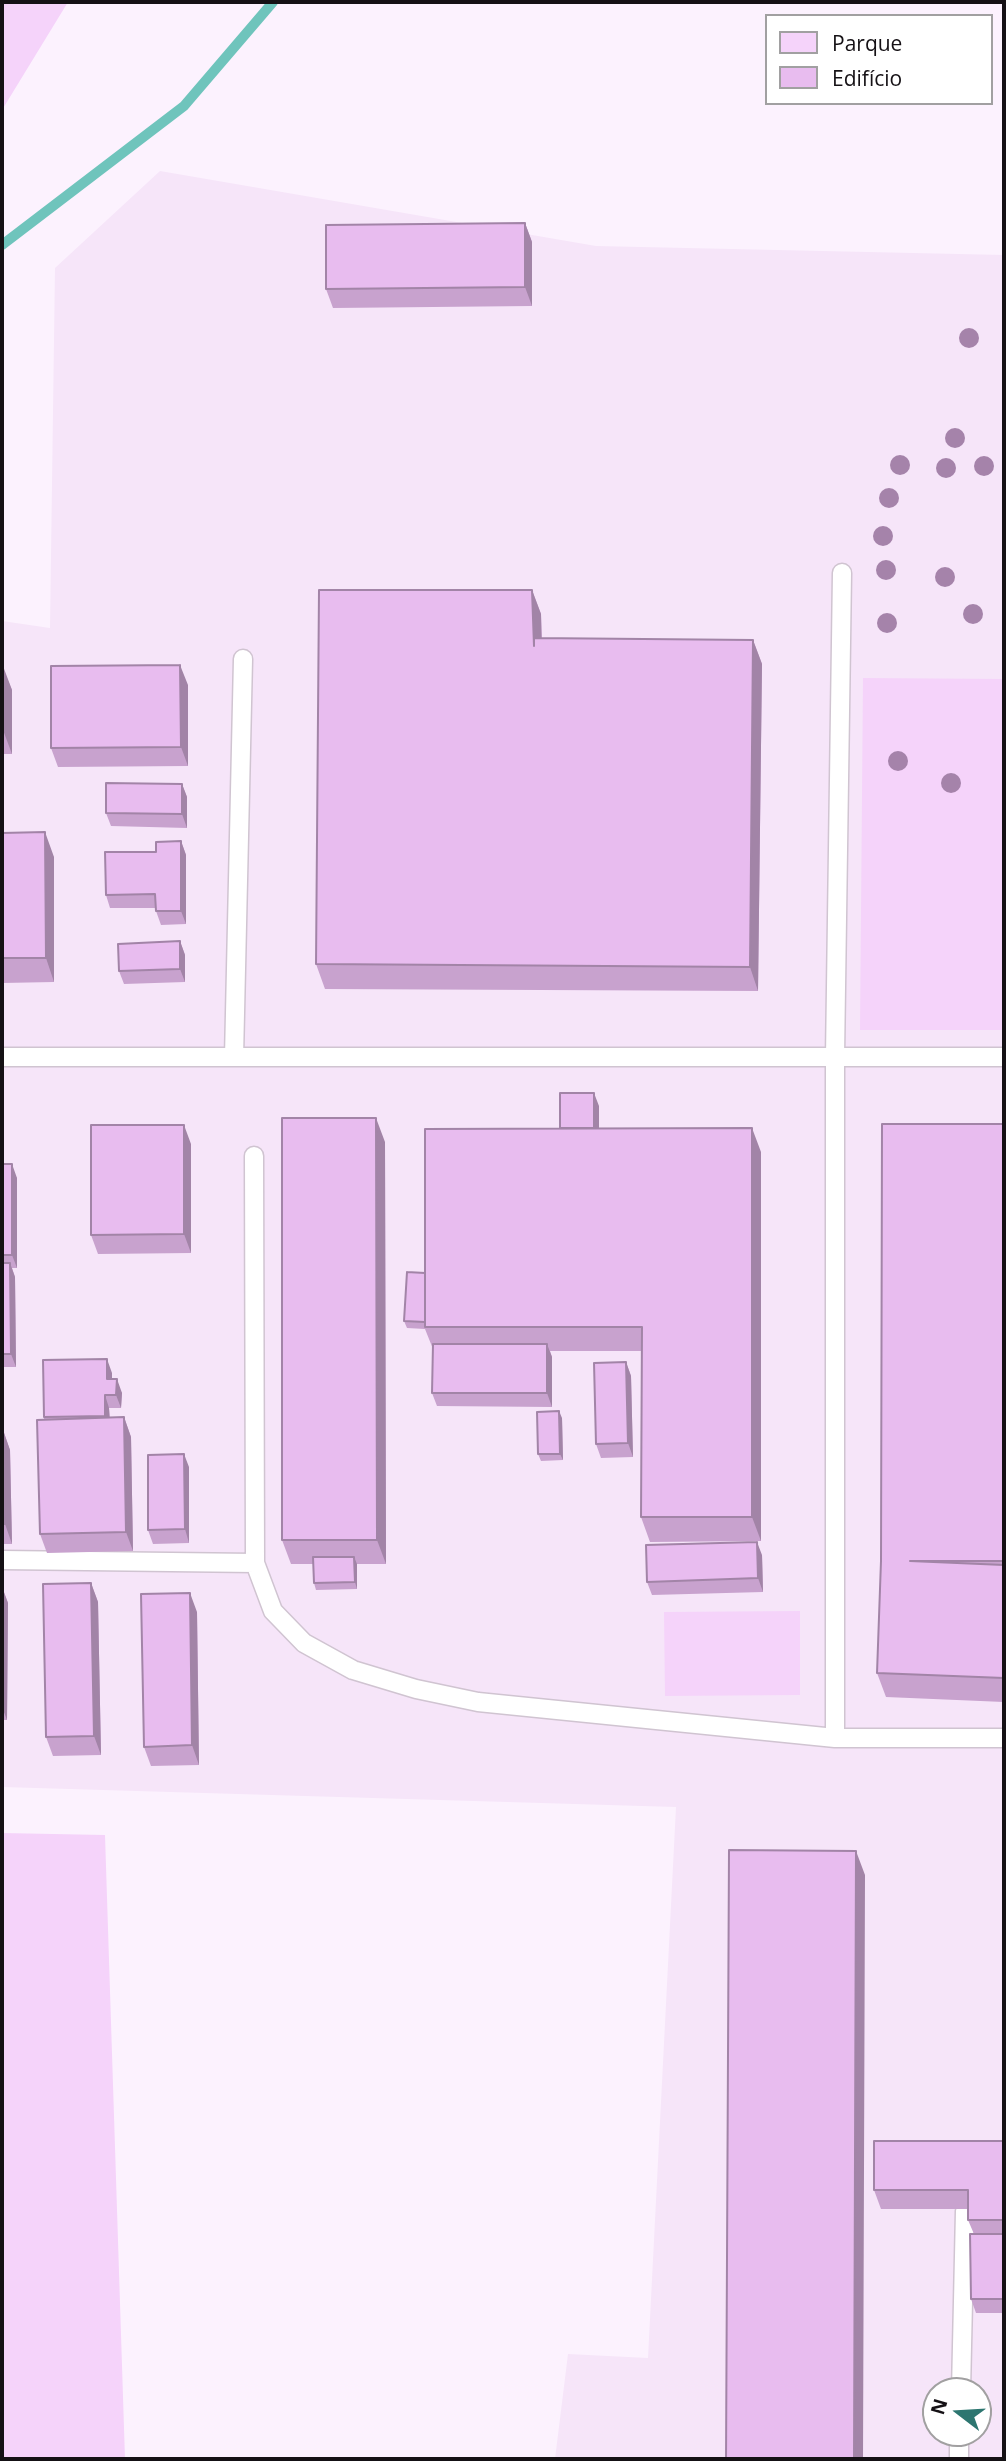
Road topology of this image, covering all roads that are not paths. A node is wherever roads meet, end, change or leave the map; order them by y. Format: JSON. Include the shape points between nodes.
{"nodes":[{"id":1,"x":842,"y":573,"type":"dead end"},
{"id":2,"x":243,"y":659,"type":"dead end"},
{"id":3,"x":835,"y":1056,"type":"junction"},
{"id":4,"x":2,"y":1057,"type":"edge"},
{"id":5,"x":234,"y":1057,"type":"junction"},
{"id":6,"x":1004,"y":1058,"type":"edge"},
{"id":7,"x":254,"y":1156,"type":"dead end"},
{"id":8,"x":2,"y":1560,"type":"edge"},
{"id":9,"x":255,"y":1563,"type":"junction"},
{"id":10,"x":835,"y":1738,"type":"junction"},
{"id":11,"x":1004,"y":1738,"type":"edge"},
{"id":12,"x":965,"y":2211,"type":"edge"},
{"id":13,"x":961,"y":2377,"type":"edge"}],
"edges":[{"from":1,"to":3,"type":"lane"},
{"from":2,"to":5,"type":"lane"},
{"from":3,"to":5,"type":"lane"},
{"from":3,"to":6,"type":"lane"},
{"from":3,"to":10,"type":"lane"},
{"from":4,"to":5,"type":"lane"},
{"from":7,"to":9,"type":"lane"},
{"from":8,"to":9,"type":"lane"},
{"from":9,"to":10,"type":"lane","via":[[273,1611],[304,1643],[353,1670],[478,1702]]},
{"from":10,"to":11,"type":"lane"},
{"from":12,"to":13,"type":"lane"}]}
